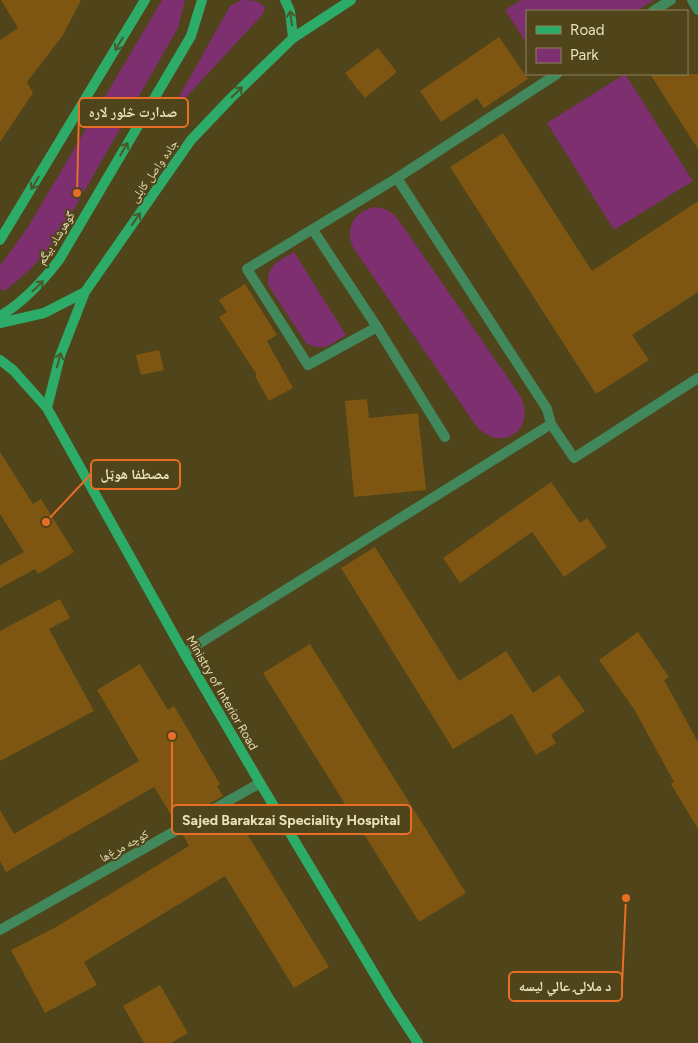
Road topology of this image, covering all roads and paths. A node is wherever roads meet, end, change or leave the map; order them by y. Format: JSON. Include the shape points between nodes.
{"nodes":[{"id":1,"x":202,"y":0,"type":"edge"},
{"id":2,"x":285,"y":0,"type":"edge"},
{"id":3,"x":352,"y":0,"type":"edge"},
{"id":4,"x":671,"y":0,"type":"edge"},
{"id":5,"x":692,"y":0,"type":"edge"},
{"id":6,"x":145,"y":1,"type":"edge"},
{"id":7,"x":655,"y":10,"type":"edge"},
{"id":8,"x":698,"y":10,"type":"edge"},
{"id":9,"x":293,"y":38,"type":"junction"},
{"id":10,"x":555,"y":75,"type":"edge"},
{"id":11,"x":397,"y":178,"type":"junction"},
{"id":12,"x":313,"y":230,"type":"junction"},
{"id":13,"x":0,"y":240,"type":"edge"},
{"id":14,"x":85,"y":292,"type":"junction"},
{"id":15,"x":0,"y":316,"type":"edge"},
{"id":16,"x":0,"y":323,"type":"edge"},
{"id":17,"x":377,"y":327,"type":"junction"},
{"id":18,"x":0,"y":360,"type":"edge"},
{"id":19,"x":698,"y":378,"type":"edge"},
{"id":20,"x":47,"y":408,"type":"junction"},
{"id":21,"x":550,"y":424,"type":"junction"},
{"id":22,"x":445,"y":437,"type":"dead end"},
{"id":23,"x":184,"y":653,"type":"junction"},
{"id":24,"x":260,"y":783,"type":"junction"},
{"id":25,"x":0,"y":930,"type":"edge"},
{"id":26,"x":418,"y":1043,"type":"edge"}],
"edges":[{"from":15,"to":1,"type":"street","name":"گوهرشاد بیگم","one_way":true,"via":[[17,306],[59,260],[191,36]]},
{"from":9,"to":2,"type":"street","one_way":true,"via":[[290,11]]},
{"from":3,"to":9,"type":"street","name":"جاده واصل کابلی"},
{"from":4,"to":7,"type":"street"},
{"from":5,"to":8,"type":"street"},
{"from":6,"to":13,"type":"street","one_way":true},
{"from":14,"to":9,"type":"street","name":"جاده واصل کابلی","one_way":true,"via":[[191,140]]},
{"from":10,"to":11,"type":"street"},
{"from":11,"to":12,"type":"street"},
{"from":11,"to":21,"type":"street","via":[[547,409]]},
{"from":12,"to":17,"type":"street"},
{"from":12,"to":17,"type":"street","via":[[247,269],[308,366]]},
{"from":14,"to":16,"type":"street","via":[[44,313]]},
{"from":20,"to":14,"type":"street","name":"جاده واصل کابلی","one_way":true,"via":[[60,356]]},
{"from":17,"to":22,"type":"street"},
{"from":18,"to":20,"type":"street","name":"Ministry of Interior Road"},
{"from":19,"to":21,"type":"street","via":[[574,458]]},
{"from":20,"to":23,"type":"street","name":"Ministry of Interior Road"},
{"from":21,"to":23,"type":"street"},
{"from":23,"to":24,"type":"street","name":"Ministry of Interior Road"},
{"from":24,"to":25,"type":"street","name":"کوچه مرغ‌ها"},
{"from":24,"to":26,"type":"street","name":"Ministry of Interior Road"}]}
